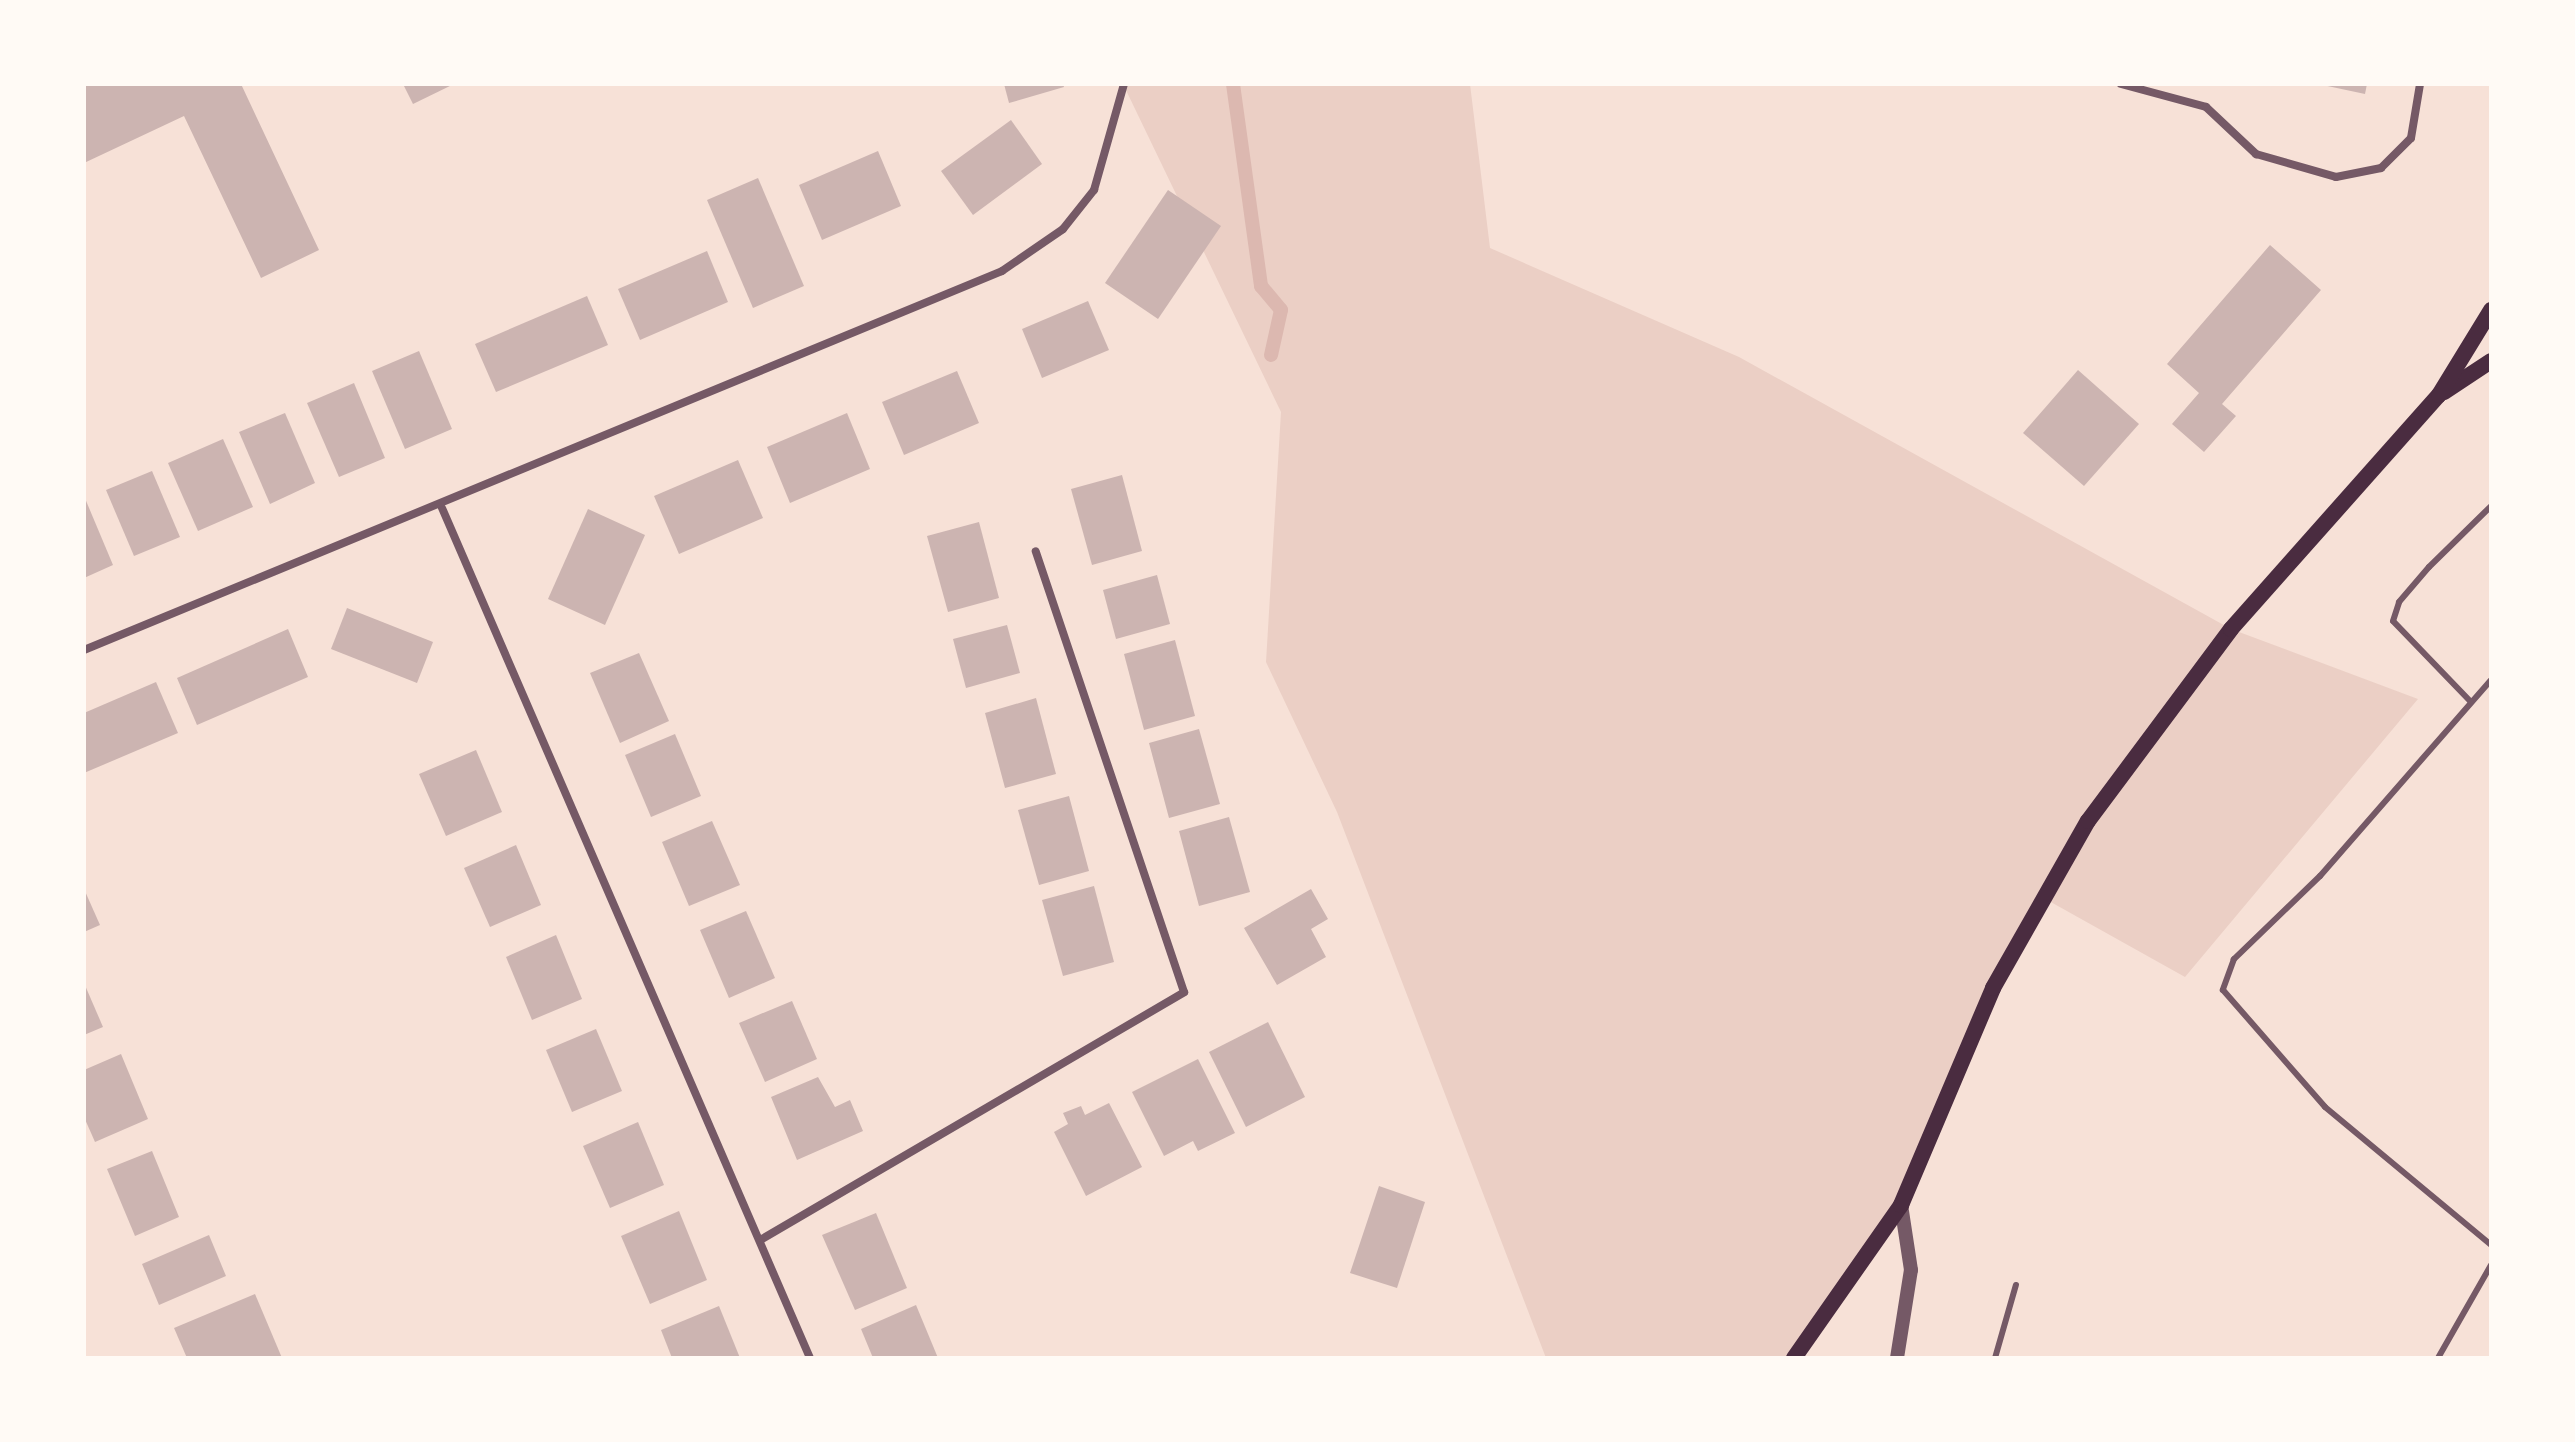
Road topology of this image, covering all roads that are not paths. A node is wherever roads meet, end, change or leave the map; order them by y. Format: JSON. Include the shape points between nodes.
{"nodes":[{"id":1,"x":1124,"y":84,"type":"edge"},
{"id":2,"x":2121,"y":84,"type":"edge"},
{"id":3,"x":2420,"y":84,"type":"edge"},
{"id":4,"x":2491,"y":310,"type":"edge"},
{"id":5,"x":2491,"y":361,"type":"edge"},
{"id":6,"x":2439,"y":395,"type":"junction"},
{"id":7,"x":2491,"y":506,"type":"edge"},
{"id":8,"x":442,"y":508,"type":"junction"},
{"id":9,"x":1036,"y":551,"type":"dead end"},
{"id":10,"x":84,"y":650,"type":"edge"},
{"id":11,"x":2491,"y":680,"type":"edge"},
{"id":12,"x":2471,"y":702,"type":"junction"},
{"id":13,"x":1901,"y":1205,"type":"junction"},
{"id":14,"x":762,"y":1239,"type":"junction"},
{"id":15,"x":2491,"y":1245,"type":"edge"},
{"id":16,"x":2491,"y":1265,"type":"edge"},
{"id":17,"x":2016,"y":1285,"type":"dead end"},
{"id":18,"x":810,"y":1358,"type":"edge"},
{"id":19,"x":1794,"y":1358,"type":"edge"},
{"id":20,"x":1897,"y":1358,"type":"edge"},
{"id":21,"x":1995,"y":1358,"type":"edge"},
{"id":22,"x":2438,"y":1358,"type":"edge"}],
"edges":[{"from":1,"to":8,"type":"street","via":[[1094,190],[1063,229],[1002,271]]},
{"from":2,"to":3,"type":"street","via":[[2206,107],[2256,154],[2336,177],[2381,168],[2411,138]]},
{"from":4,"to":6,"type":"main road"},
{"from":5,"to":6,"type":"main road"},
{"from":6,"to":13,"type":"main road","via":[[2231,629],[2088,821],[1993,988]]},
{"from":7,"to":12,"type":"lane","via":[[2419,578],[2393,621]]},
{"from":8,"to":10,"type":"street"},
{"from":8,"to":14,"type":"street"},
{"from":9,"to":14,"type":"street","via":[[1184,992]]},
{"from":11,"to":12,"type":"lane"},
{"from":12,"to":15,"type":"lane","via":[[2320,876],[2234,959],[2223,990],[2325,1107]]},
{"from":13,"to":19,"type":"main road"},
{"from":13,"to":20,"type":"street","via":[[1911,1270]]},
{"from":14,"to":18,"type":"street"},
{"from":16,"to":22,"type":"lane"},
{"from":17,"to":21,"type":"lane"}]}
